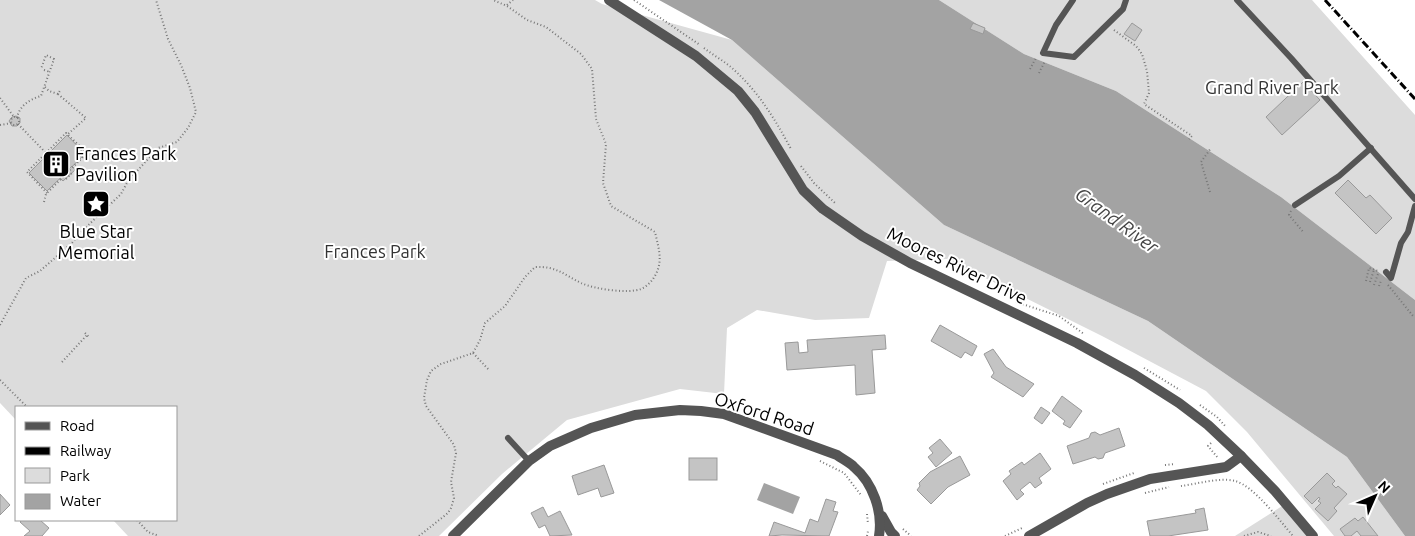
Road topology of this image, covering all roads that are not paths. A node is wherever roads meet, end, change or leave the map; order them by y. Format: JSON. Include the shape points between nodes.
{"nodes":[{"id":1,"x":609,"y":0,"type":"edge"},
{"id":2,"x":1073,"y":0,"type":"edge"},
{"id":3,"x":1126,"y":0,"type":"edge"},
{"id":4,"x":1237,"y":0,"type":"edge"},
{"id":5,"x":1371,"y":148,"type":"junction"},
{"id":6,"x":1415,"y":199,"type":"edge"},
{"id":7,"x":1295,"y":205,"type":"road end"},
{"id":8,"x":1415,"y":206,"type":"edge"},
{"id":9,"x":1385,"y":274,"type":"road end"},
{"id":10,"x":508,"y":438,"type":"dead end"},
{"id":11,"x":1241,"y":456,"type":"junction"},
{"id":12,"x":529,"y":461,"type":"junction"},
{"id":13,"x":878,"y":509,"type":"junction"},
{"id":14,"x":453,"y":536,"type":"edge"},
{"id":15,"x":879,"y":536,"type":"edge"},
{"id":16,"x":895,"y":536,"type":"edge"},
{"id":17,"x":1029,"y":536,"type":"edge"},
{"id":18,"x":1313,"y":536,"type":"edge"}],
"edges":[{"from":1,"to":11,"type":"street","name":"Moores River Drive","via":[[696,56],[738,91],[755,112],[803,190],[843,224],[910,263],[1077,343],[1135,375],[1179,403]]},
{"from":2,"to":3,"type":"lane","via":[[1056,25],[1043,55],[1074,56],[1124,9]]},
{"from":4,"to":5,"type":"lane"},
{"from":5,"to":6,"type":"lane"},
{"from":5,"to":7,"type":"lane","via":[[1340,176]]},
{"from":8,"to":9,"type":"lane","via":[[1408,232]]},
{"from":10,"to":12,"type":"lane"},
{"from":11,"to":17,"type":"street","via":[[1226,467],[1150,480],[1107,494]]},
{"from":11,"to":18,"type":"street","name":"Moores River Drive","via":[[1276,491]]},
{"from":12,"to":13,"type":"street","name":"Oxford Road","via":[[570,436],[612,421],[680,410],[724,414],[837,455],[854,466],[862,476]]},
{"from":12,"to":14,"type":"street","name":"Oxford Road"},
{"from":13,"to":15,"type":"street","name":"Oxford Road"},
{"from":13,"to":16,"type":"street","name":"Oxford Road"}]}
